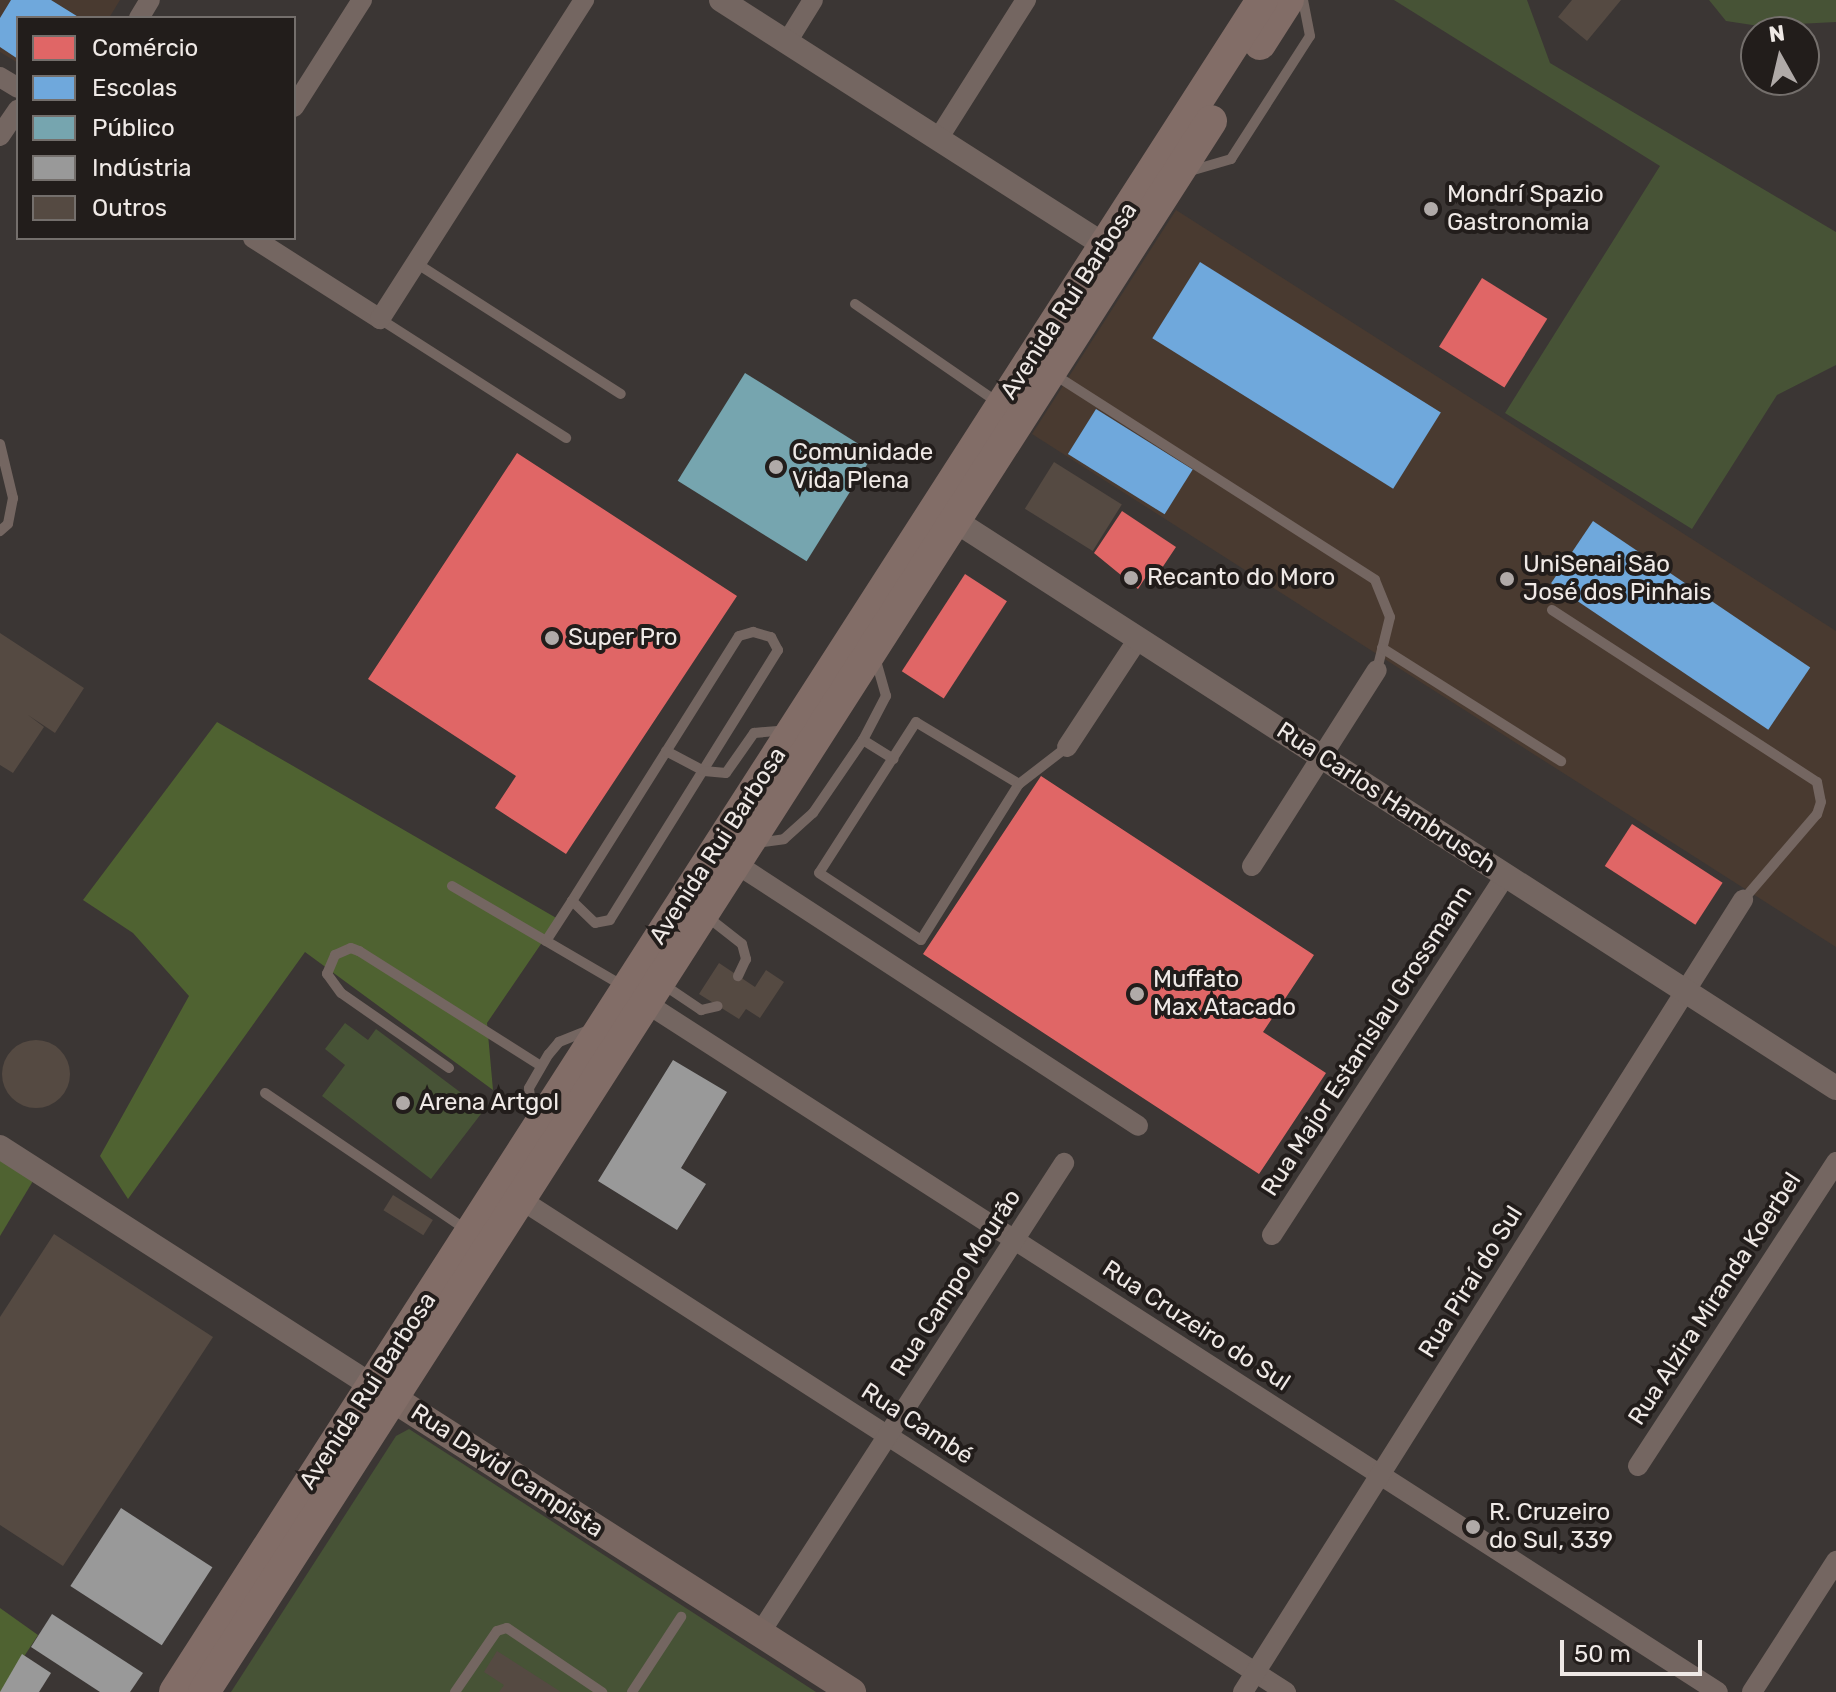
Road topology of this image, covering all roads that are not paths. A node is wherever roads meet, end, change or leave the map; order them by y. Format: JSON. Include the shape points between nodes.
{"nodes":[{"id":1,"x":362,"y":0,"type":"edge"},
{"id":2,"x":584,"y":0,"type":"edge"},
{"id":3,"x":721,"y":0,"type":"edge"},
{"id":4,"x":813,"y":0,"type":"edge"},
{"id":5,"x":1026,"y":0,"type":"edge"},
{"id":6,"x":1262,"y":0,"type":"edge"},
{"id":7,"x":1288,"y":0,"type":"edge"},
{"id":8,"x":1303,"y":0,"type":"edge"},
{"id":9,"x":787,"y":42,"type":"junction"},
{"id":10,"x":296,"y":104,"type":"edge"},
{"id":11,"x":16,"y":112,"type":"edge"},
{"id":12,"x":0,"y":136,"type":"edge"},
{"id":13,"x":938,"y":139,"type":"junction"},
{"id":14,"x":1177,"y":175,"type":"junction"},
{"id":15,"x":256,"y":240,"type":"edge"},
{"id":16,"x":1104,"y":245,"type":"junction"},
{"id":17,"x":416,"y":263,"type":"junction"},
{"id":18,"x":855,"y":304,"type":"dead end"},
{"id":19,"x":380,"y":319,"type":"junction"},
{"id":20,"x":1050,"y":372,"type":"junction"},
{"id":21,"x":621,"y":394,"type":"dead end"},
{"id":22,"x":1001,"y":405,"type":"junction"},
{"id":23,"x":566,"y":438,"type":"dead end"},
{"id":24,"x":0,"y":444,"type":"edge"},
{"id":25,"x":945,"y":514,"type":"junction"},
{"id":26,"x":0,"y":531,"type":"edge"},
{"id":27,"x":1552,"y":610,"type":"dead end"},
{"id":28,"x":1138,"y":639,"type":"junction"},
{"id":29,"x":873,"y":648,"type":"junction"},
{"id":30,"x":1382,"y":648,"type":"junction"},
{"id":31,"x":1377,"y":670,"type":"joint"},
{"id":32,"x":792,"y":731,"type":"junction"},
{"id":33,"x":863,"y":740,"type":"junction"},
{"id":34,"x":1067,"y":747,"type":"joint"},
{"id":35,"x":666,"y":751,"type":"junction"},
{"id":36,"x":1322,"y":757,"type":"junction"},
{"id":37,"x":893,"y":759,"type":"junction"},
{"id":38,"x":1561,"y":761,"type":"dead end"},
{"id":39,"x":704,"y":771,"type":"junction"},
{"id":40,"x":1019,"y":784,"type":"junction"},
{"id":41,"x":741,"y":854,"type":"junction"},
{"id":42,"x":1252,"y":866,"type":"dead end"},
{"id":43,"x":1506,"y":875,"type":"junction"},
{"id":44,"x":452,"y":886,"type":"dead end"},
{"id":45,"x":1743,"y":900,"type":"joint"},
{"id":46,"x":572,"y":901,"type":"junction"},
{"id":47,"x":703,"y":913,"type":"junction"},
{"id":48,"x":546,"y":941,"type":"junction"},
{"id":49,"x":738,"y":976,"type":"dead end"},
{"id":50,"x":644,"y":991,"type":"junction"},
{"id":51,"x":1686,"y":991,"type":"junction"},
{"id":52,"x":718,"y":1006,"type":"dead end"},
{"id":53,"x":602,"y":1027,"type":"junction"},
{"id":54,"x":541,"y":1066,"type":"junction"},
{"id":55,"x":449,"y":1068,"type":"dead end"},
{"id":56,"x":1836,"y":1088,"type":"edge"},
{"id":57,"x":265,"y":1093,"type":"dead end"},
{"id":58,"x":1138,"y":1126,"type":"dead end"},
{"id":59,"x":534,"y":1132,"type":"junction"},
{"id":60,"x":0,"y":1147,"type":"edge"},
{"id":61,"x":1836,"y":1162,"type":"edge"},
{"id":62,"x":1064,"y":1163,"type":"dead end"},
{"id":63,"x":520,"y":1199,"type":"junction"},
{"id":64,"x":470,"y":1232,"type":"junction"},
{"id":65,"x":1272,"y":1235,"type":"dead end"},
{"id":66,"x":1015,"y":1240,"type":"junction"},
{"id":67,"x":382,"y":1391,"type":"junction"},
{"id":68,"x":888,"y":1436,"type":"junction"},
{"id":69,"x":1638,"y":1466,"type":"dead end"},
{"id":70,"x":1381,"y":1475,"type":"junction"},
{"id":71,"x":1836,"y":1561,"type":"edge"},
{"id":72,"x":681,"y":1617,"type":"dead end"},
{"id":73,"x":760,"y":1633,"type":"junction"},
{"id":74,"x":1256,"y":1672,"type":"junction"},
{"id":75,"x":175,"y":1692,"type":"edge"},
{"id":76,"x":204,"y":1692,"type":"edge"},
{"id":77,"x":455,"y":1692,"type":"edge"},
{"id":78,"x":602,"y":1692,"type":"edge"},
{"id":79,"x":632,"y":1692,"type":"edge"},
{"id":80,"x":852,"y":1692,"type":"edge"},
{"id":81,"x":1243,"y":1692,"type":"edge"},
{"id":82,"x":1286,"y":1692,"type":"edge"},
{"id":83,"x":1718,"y":1692,"type":"edge"},
{"id":84,"x":1752,"y":1692,"type":"edge"}],
"edges":[{"from":1,"to":10,"type":"street"},
{"from":2,"to":17,"type":"street"},
{"from":3,"to":9,"type":"street"},
{"from":4,"to":9,"type":"street"},
{"from":5,"to":13,"type":"street"},
{"from":6,"to":16,"type":"main road","name":"Avenida Rui Barbosa"},
{"from":7,"to":14,"type":"main road","name":"Avenida Rui Barbosa"},
{"from":8,"to":14,"type":"lane","via":[[1310,36],[1231,159]]},
{"from":9,"to":13,"type":"street"},
{"from":11,"to":12,"type":"street"},
{"from":13,"to":16,"type":"street"},
{"from":14,"to":20,"type":"main road","name":"Avenida Rui Barbosa"},
{"from":15,"to":19,"type":"street"},
{"from":16,"to":22,"type":"main road","name":"Avenida Rui Barbosa"},
{"from":17,"to":19,"type":"street"},
{"from":17,"to":21,"type":"lane"},
{"from":18,"to":22,"type":"lane"},
{"from":19,"to":23,"type":"lane"},
{"from":20,"to":25,"type":"main road","name":"Avenida Rui Barbosa"},
{"from":20,"to":30,"type":"lane","via":[[1375,580],[1390,617]]},
{"from":22,"to":25,"type":"main road","name":"Avenida Rui Barbosa"},
{"from":24,"to":26,"type":"lane","via":[[13,498],[8,524]]},
{"from":25,"to":28,"type":"street","name":"Rua Carlos Hambrusch"},
{"from":25,"to":29,"type":"main road","name":"Avenida Rui Barbosa"},
{"from":25,"to":32,"type":"main road","name":"Avenida Rui Barbosa"},
{"from":27,"to":45,"type":"lane","via":[[1817,782],[1817,814]]},
{"from":28,"to":34,"type":"street"},
{"from":28,"to":36,"type":"street","name":"Rua Carlos Hambrusch"},
{"from":29,"to":33,"type":"lane","via":[[886,696]]},
{"from":29,"to":41,"type":"main road","name":"Avenida Rui Barbosa"},
{"from":30,"to":31,"type":"lane"},
{"from":30,"to":38,"type":"lane"},
{"from":31,"to":36,"type":"street"},
{"from":32,"to":39,"type":"lane","via":[[760,729],[726,773]]},
{"from":32,"to":50,"type":"main road","name":"Avenida Rui Barbosa"},
{"from":33,"to":37,"type":"lane"},
{"from":33,"to":41,"type":"lane","via":[[813,813],[784,839]]},
{"from":34,"to":40,"type":"lane"},
{"from":35,"to":39,"type":"lane"},
{"from":35,"to":39,"type":"lane","via":[[739,636],[753,632],[771,637],[778,650]]},
{"from":35,"to":46,"type":"lane"},
{"from":36,"to":42,"type":"street"},
{"from":36,"to":43,"type":"street","name":"Rua Carlos Hambrusch"},
{"from":37,"to":40,"type":"lane","via":[[916,722]]},
{"from":37,"to":40,"type":"lane","via":[[819,873],[921,940]]},
{"from":39,"to":46,"type":"lane","via":[[610,920],[595,923]]},
{"from":41,"to":47,"type":"main road","name":"Avenida Rui Barbosa"},
{"from":41,"to":58,"type":"street"},
{"from":43,"to":51,"type":"street","name":"Rua Carlos Hambrusch"},
{"from":43,"to":65,"type":"street","name":"Rua Major Estanislau Grossmann"},
{"from":44,"to":48,"type":"lane"},
{"from":45,"to":51,"type":"street","name":"Rua Piraí do Sul"},
{"from":46,"to":48,"type":"lane"},
{"from":47,"to":49,"type":"lane","via":[[742,944],[746,959]]},
{"from":47,"to":50,"type":"main road","name":"Avenida Rui Barbosa"},
{"from":48,"to":50,"type":"lane"},
{"from":50,"to":52,"type":"lane","via":[[701,1010]]},
{"from":50,"to":53,"type":"main road","name":"Avenida Rui Barbosa"},
{"from":50,"to":63,"type":"main road","name":"Avenida Rui Barbosa"},
{"from":50,"to":66,"type":"street","name":"Rua Cruzeiro do Sul"},
{"from":51,"to":56,"type":"street","name":"Rua Carlos Hambrusch"},
{"from":51,"to":70,"type":"street","name":"Rua Piraí do Sul"},
{"from":53,"to":54,"type":"lane","via":[[559,1042]]},
{"from":53,"to":59,"type":"main road","name":"Avenida Rui Barbosa"},
{"from":54,"to":55,"type":"lane","via":[[359,951],[351,948],[335,955],[327,974],[341,993]]},
{"from":54,"to":59,"type":"lane","via":[[529,1088]]},
{"from":57,"to":64,"type":"lane"},
{"from":59,"to":64,"type":"main road","name":"Avenida Rui Barbosa"},
{"from":60,"to":67,"type":"street","name":"Rua David Campista"},
{"from":61,"to":69,"type":"street","name":"Rua Alzira Miranda Koerbel"},
{"from":62,"to":66,"type":"street","name":"Rua Campo Mourão"},
{"from":63,"to":67,"type":"main road","name":"Avenida Rui Barbosa"},
{"from":63,"to":68,"type":"street","name":"Rua Cambé"},
{"from":64,"to":67,"type":"main road","name":"Avenida Rui Barbosa"},
{"from":66,"to":68,"type":"street","name":"Rua Campo Mourão"},
{"from":66,"to":70,"type":"street","name":"Rua Cruzeiro do Sul"},
{"from":67,"to":73,"type":"main road","name":"Rua David Campista"},
{"from":67,"to":75,"type":"main road","name":"Avenida Rui Barbosa"},
{"from":67,"to":76,"type":"main road","name":"Avenida Rui Barbosa"},
{"from":68,"to":73,"type":"street","name":"Rua Campo Mourão"},
{"from":68,"to":74,"type":"street","name":"Rua Cambé"},
{"from":70,"to":74,"type":"street","name":"Rua Piraí do Sul"},
{"from":70,"to":83,"type":"street","name":"Rua Cruzeiro do Sul"},
{"from":71,"to":84,"type":"street"},
{"from":72,"to":79,"type":"lane"},
{"from":73,"to":80,"type":"main road","name":"Rua David Campista"},
{"from":74,"to":81,"type":"street","name":"Rua Piraí do Sul"},
{"from":74,"to":82,"type":"street","name":"Rua Cambé"},
{"from":77,"to":78,"type":"lane","via":[[497,1631],[507,1628]]}]}
